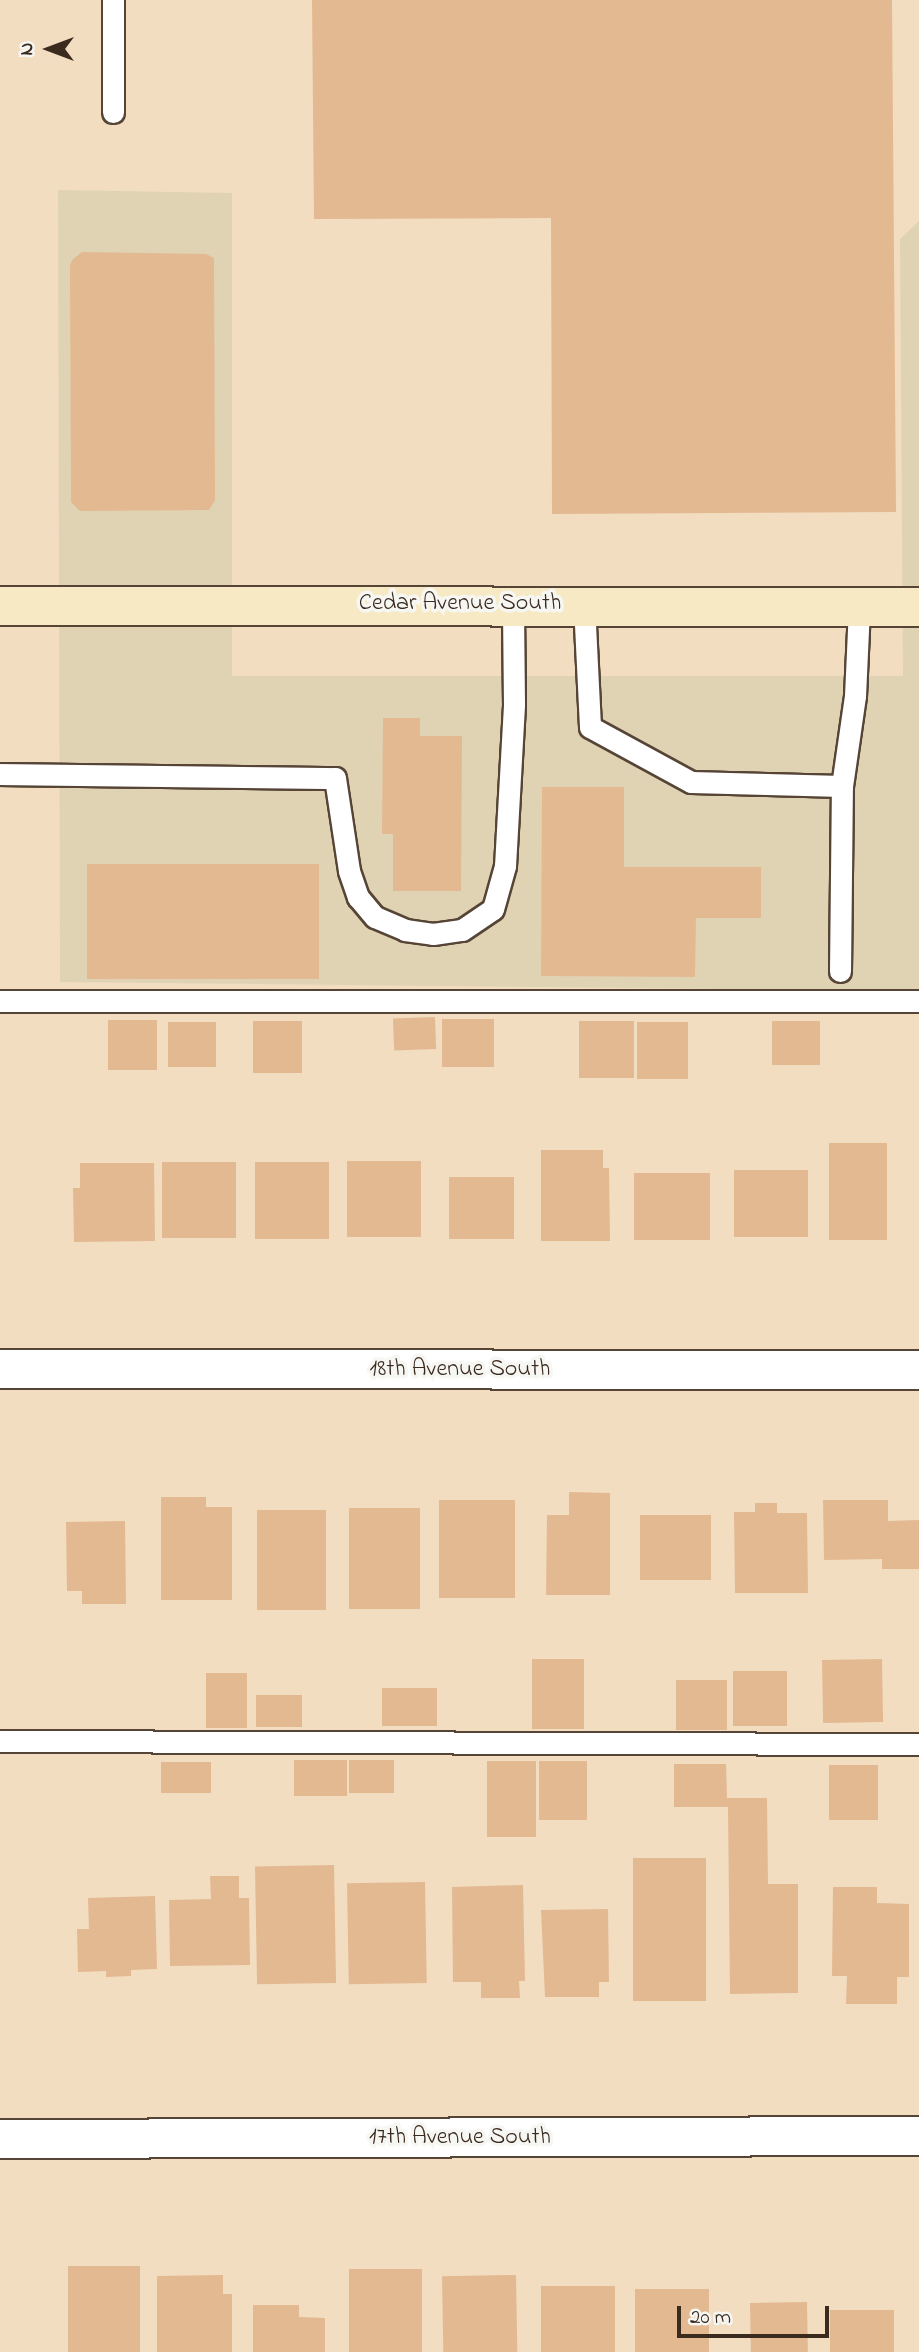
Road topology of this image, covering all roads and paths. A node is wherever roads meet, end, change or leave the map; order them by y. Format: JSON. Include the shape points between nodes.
{"nodes":[{"id":1,"x":113,"y":0,"type":"edge"},
{"id":2,"x":113,"y":112,"type":"dead end"},
{"id":3,"x":584,"y":604,"type":"junction"},
{"id":4,"x":513,"y":605,"type":"junction"},
{"id":5,"x":0,"y":606,"type":"edge"},
{"id":6,"x":859,"y":607,"type":"junction"},
{"id":7,"x":919,"y":607,"type":"edge"},
{"id":8,"x":0,"y":774,"type":"edge"},
{"id":9,"x":842,"y":786,"type":"junction"},
{"id":10,"x":840,"y":971,"type":"dead end"},
{"id":11,"x":0,"y":1001,"type":"edge"},
{"id":12,"x":919,"y":1001,"type":"edge"},
{"id":13,"x":0,"y":1369,"type":"edge"},
{"id":14,"x":919,"y":1370,"type":"edge"},
{"id":15,"x":0,"y":1741,"type":"edge"},
{"id":16,"x":919,"y":1744,"type":"edge"},
{"id":17,"x":919,"y":2136,"type":"edge"},
{"id":18,"x":0,"y":2139,"type":"edge"}],
"edges":[{"from":1,"to":2,"type":"lane"},
{"from":3,"to":4,"type":"main road","name":"Cedar Avenue South"},
{"from":3,"to":6,"type":"main road","name":"Cedar Avenue South"},
{"from":3,"to":9,"type":"lane","via":[[590,727],[691,782]]},
{"from":4,"to":5,"type":"main road","name":"Cedar Avenue South"},
{"from":4,"to":8,"type":"lane","via":[[505,866],[493,909],[462,930],[433,934],[405,930],[375,917],[358,897],[349,871],[335,778]]},
{"from":6,"to":7,"type":"main road","name":"Cedar Avenue South"},
{"from":6,"to":9,"type":"lane","via":[[855,696]]},
{"from":9,"to":10,"type":"lane"},
{"from":11,"to":12,"type":"lane"},
{"from":13,"to":14,"type":"street","name":"18th Avenue South"},
{"from":15,"to":16,"type":"lane"},
{"from":17,"to":18,"type":"street","name":"17th Avenue South"}]}
